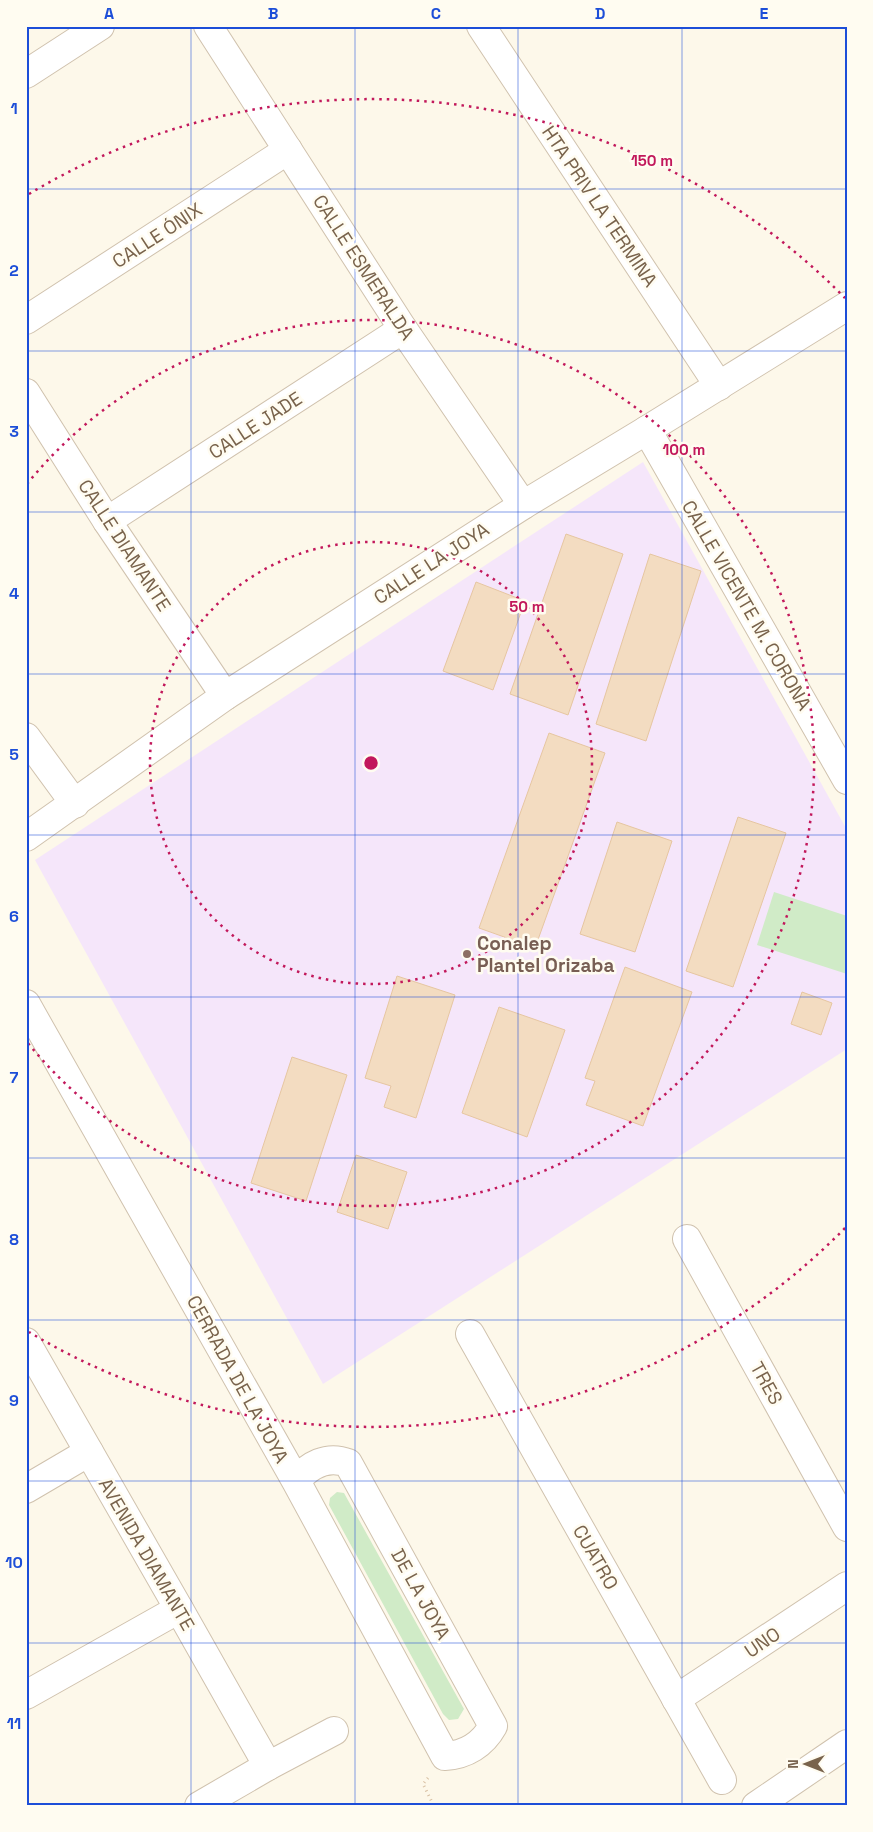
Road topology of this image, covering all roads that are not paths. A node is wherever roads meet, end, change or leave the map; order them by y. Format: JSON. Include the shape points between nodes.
{"nodes":[{"id":1,"x":100,"y":26,"type":"edge"},
{"id":2,"x":208,"y":26,"type":"edge"},
{"id":3,"x":481,"y":26,"type":"edge"},
{"id":4,"x":26,"y":74,"type":"edge"},
{"id":5,"x":288,"y":150,"type":"junction"},
{"id":6,"x":847,"y":306,"type":"edge"},
{"id":7,"x":26,"y":320,"type":"edge"},
{"id":8,"x":403,"y":329,"type":"junction"},
{"id":9,"x":719,"y":386,"type":"junction"},
{"id":10,"x":26,"y":393,"type":"edge"},
{"id":11,"x":647,"y":430,"type":"junction"},
{"id":12,"x":522,"y":504,"type":"junction"},
{"id":13,"x":107,"y":521,"type":"junction"},
{"id":14,"x":225,"y":696,"type":"junction"},
{"id":15,"x":29,"y":747,"type":"edge"},
{"id":16,"x":847,"y":780,"type":"edge"},
{"id":17,"x":74,"y":804,"type":"junction"},
{"id":18,"x":26,"y":837,"type":"edge"},
{"id":19,"x":26,"y":1004,"type":"edge"},
{"id":20,"x":687,"y":1239,"type":"dead end"},
{"id":21,"x":470,"y":1334,"type":"dead end"},
{"id":22,"x":26,"y":1342,"type":"edge"},
{"id":23,"x":89,"y":1452,"type":"junction"},
{"id":24,"x":296,"y":1481,"type":"junction"},
{"id":25,"x":26,"y":1489,"type":"edge"},
{"id":26,"x":847,"y":1527,"type":"edge"},
{"id":27,"x":847,"y":1586,"type":"edge"},
{"id":28,"x":179,"y":1608,"type":"junction"},
{"id":29,"x":26,"y":1695,"type":"edge"},
{"id":30,"x":676,"y":1699,"type":"junction"},
{"id":31,"x":334,"y":1731,"type":"dead end"},
{"id":32,"x":847,"y":1744,"type":"edge"},
{"id":33,"x":445,"y":1756,"type":"joint"},
{"id":34,"x":268,"y":1766,"type":"junction"},
{"id":35,"x":722,"y":1780,"type":"dead end"},
{"id":36,"x":199,"y":1806,"type":"edge"},
{"id":37,"x":756,"y":1806,"type":"edge"}],
"edges":[{"from":1,"to":4,"type":"street"},
{"from":2,"to":5,"type":"street","name":"CALLE ESMERALDA"},
{"from":3,"to":9,"type":"street","name":"HTA PRIV LA TERMINA"},
{"from":5,"to":7,"type":"street","name":"CALLE ÓNIX"},
{"from":5,"to":8,"type":"street","name":"CALLE ESMERALDA"},
{"from":6,"to":9,"type":"street","name":"CALLE LA JOYA"},
{"from":8,"to":12,"type":"street","name":"CALLE ESMERALDA"},
{"from":8,"to":13,"type":"street","name":"CALLE JADE"},
{"from":9,"to":11,"type":"street","name":"CALLE LA JOYA"},
{"from":10,"to":13,"type":"street","name":"CALLE DIAMANTE"},
{"from":11,"to":12,"type":"street","name":"CALLE LA JOYA"},
{"from":11,"to":16,"type":"street","name":"CALLE VICENTE M. CORONA"},
{"from":12,"to":14,"type":"street","name":"CALLE LA JOYA"},
{"from":13,"to":14,"type":"street","name":"CALLE DIAMANTE"},
{"from":14,"to":17,"type":"street","name":"CALLE LA JOYA"},
{"from":15,"to":17,"type":"street"},
{"from":17,"to":18,"type":"street","name":"CALLE LA JOYA"},
{"from":19,"to":24,"type":"street","name":"CERRADA DE LA JOYA"},
{"from":20,"to":26,"type":"street","name":"TRES"},
{"from":21,"to":30,"type":"street","name":"CUATRO"},
{"from":22,"to":23,"type":"street","name":"AVENIDA DIAMANTE"},
{"from":23,"to":25,"type":"street"},
{"from":23,"to":28,"type":"street","name":"AVENIDA DIAMANTE"},
{"from":24,"to":33,"type":"street","name":"CERRADA DE LA JOYA"},
{"from":24,"to":33,"type":"street","name":"DE LA JOYA","via":[[320,1462],[348,1462],[493,1726],[474,1747],[462,1754]]},
{"from":27,"to":30,"type":"street","name":"UNO"},
{"from":28,"to":29,"type":"street"},
{"from":28,"to":34,"type":"street","name":"AVENIDA DIAMANTE"},
{"from":30,"to":35,"type":"street","name":"CUATRO"},
{"from":31,"to":34,"type":"street"},
{"from":32,"to":37,"type":"street"},
{"from":34,"to":36,"type":"street"}]}
